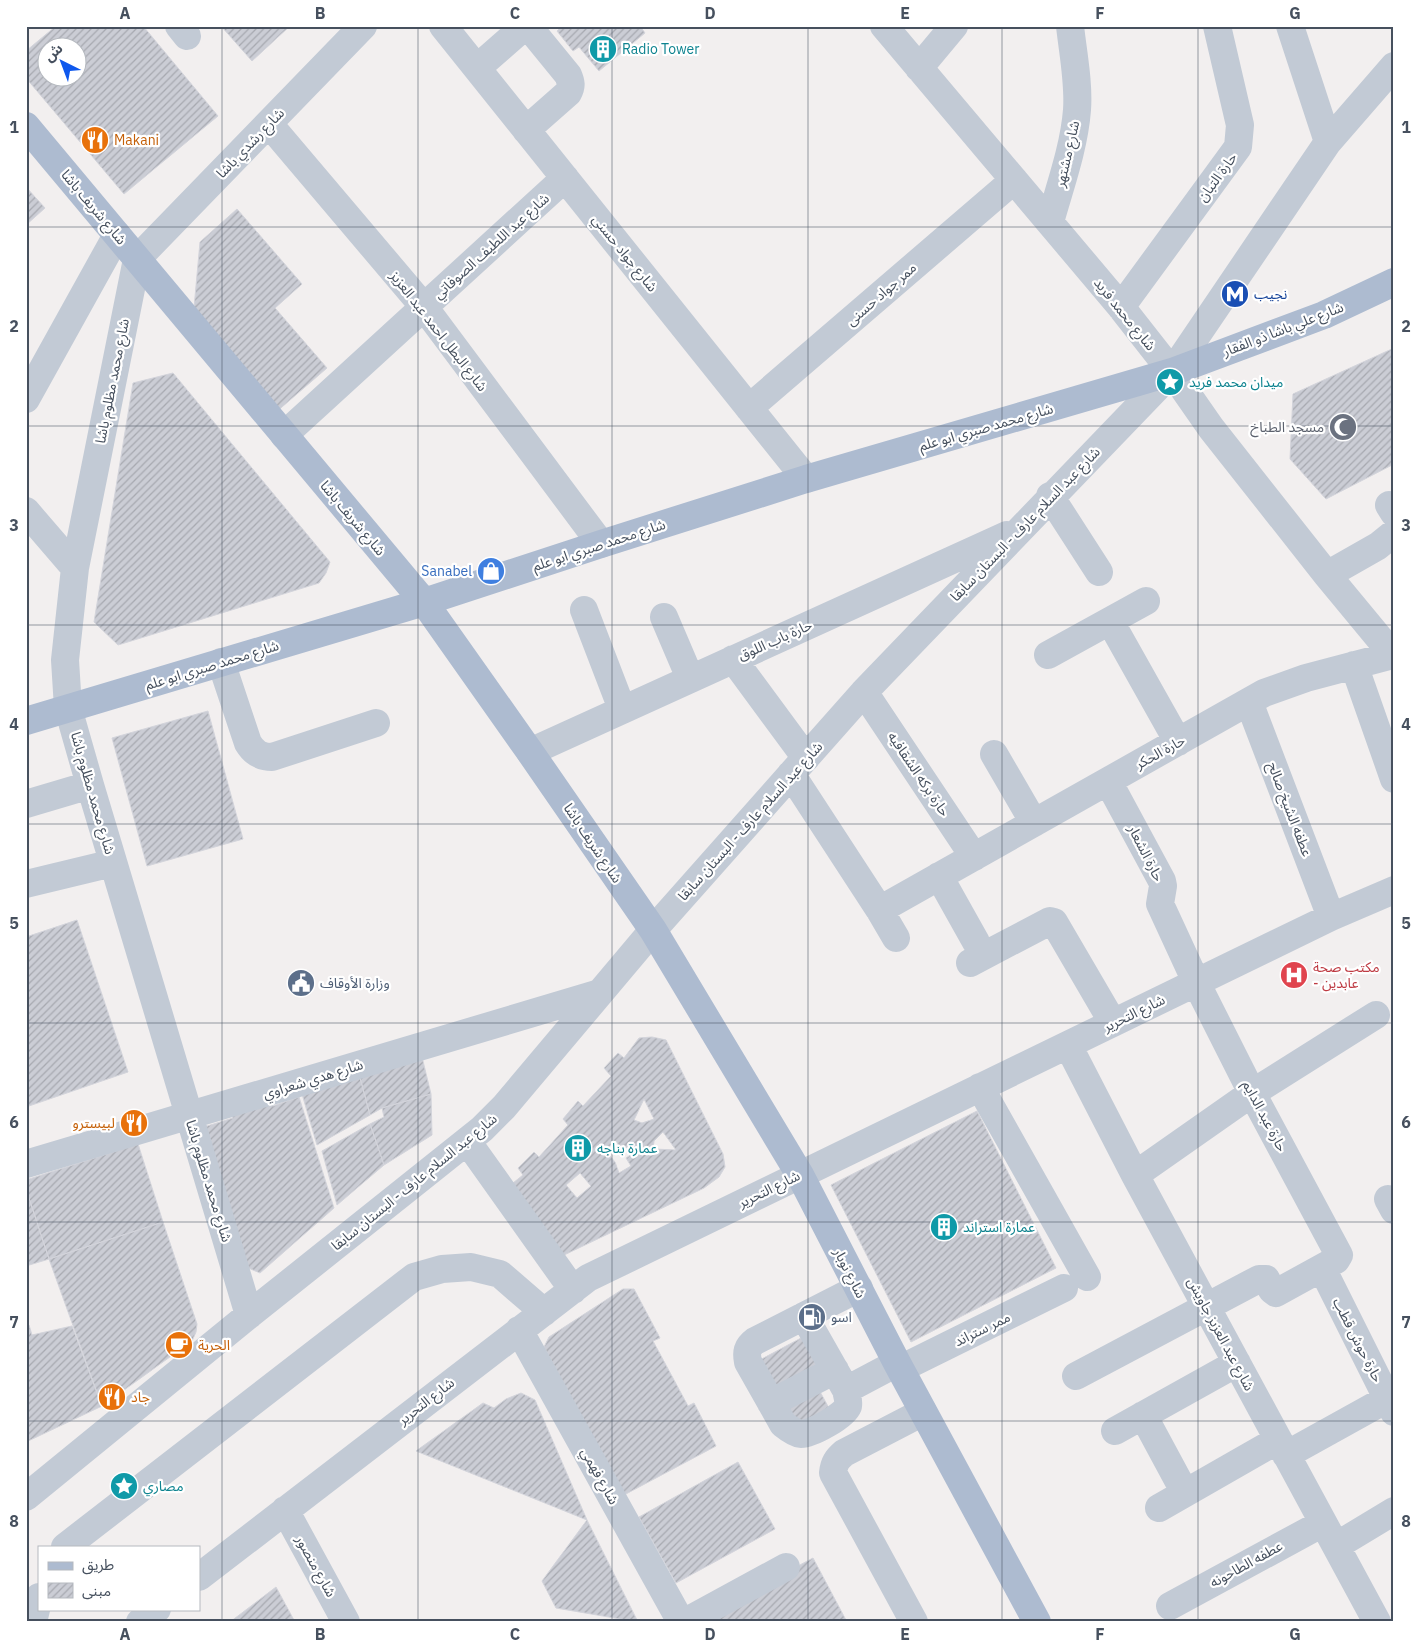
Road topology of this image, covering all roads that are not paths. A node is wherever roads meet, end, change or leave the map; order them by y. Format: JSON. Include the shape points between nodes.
{"nodes":[{"id":1,"x":363,"y":26,"type":"edge"},
{"id":2,"x":443,"y":26,"type":"edge"},
{"id":3,"x":527,"y":26,"type":"edge"},
{"id":4,"x":884,"y":26,"type":"edge"},
{"id":5,"x":954,"y":26,"type":"edge"},
{"id":6,"x":1070,"y":26,"type":"edge"},
{"id":7,"x":1217,"y":26,"type":"edge"},
{"id":8,"x":1290,"y":26,"type":"edge"},
{"id":9,"x":1394,"y":66,"type":"edge"},
{"id":10,"x":477,"y":68,"type":"junction"},
{"id":11,"x":919,"y":68,"type":"junction"},
{"id":12,"x":269,"y":124,"type":"junction"},
{"id":13,"x":26,"y":126,"type":"edge"},
{"id":14,"x":526,"y":130,"type":"junction"},
{"id":15,"x":1328,"y":142,"type":"junction"},
{"id":16,"x":565,"y":178,"type":"junction"},
{"id":17,"x":1014,"y":180,"type":"junction"},
{"id":18,"x":1050,"y":222,"type":"junction"},
{"id":19,"x":117,"y":235,"type":"junction"},
{"id":20,"x":137,"y":258,"type":"junction"},
{"id":21,"x":1394,"y":282,"type":"edge"},
{"id":22,"x":424,"y":307,"type":"junction"},
{"id":23,"x":1121,"y":307,"type":"junction"},
{"id":24,"x":1172,"y":372,"type":"junction"},
{"id":25,"x":26,"y":398,"type":"edge"},
{"id":26,"x":748,"y":408,"type":"junction"},
{"id":27,"x":284,"y":435,"type":"junction"},
{"id":28,"x":806,"y":479,"type":"junction"},
{"id":29,"x":1050,"y":496,"type":"junction"},
{"id":30,"x":26,"y":511,"type":"edge"},
{"id":31,"x":1019,"y":529,"type":"junction"},
{"id":32,"x":1394,"y":533,"type":"edge"},
{"id":33,"x":601,"y":544,"type":"junction"},
{"id":34,"x":75,"y":568,"type":"junction"},
{"id":35,"x":1099,"y":572,"type":"dead end"},
{"id":36,"x":1326,"y":574,"type":"junction"},
{"id":37,"x":1146,"y":601,"type":"dead end"},
{"id":38,"x":424,"y":602,"type":"junction"},
{"id":39,"x":584,"y":610,"type":"dead end"},
{"id":40,"x":664,"y":617,"type":"dead end"},
{"id":41,"x":1110,"y":621,"type":"junction"},
{"id":42,"x":1048,"y":655,"type":"dead end"},
{"id":43,"x":1393,"y":656,"type":"edge"},
{"id":44,"x":733,"y":659,"type":"junction"},
{"id":45,"x":221,"y":662,"type":"junction"},
{"id":46,"x":1354,"y":665,"type":"junction"},
{"id":47,"x":690,"y":678,"type":"junction"},
{"id":48,"x":864,"y":692,"type":"junction"},
{"id":49,"x":1249,"y":702,"type":"junction"},
{"id":50,"x":68,"y":708,"type":"junction"},
{"id":51,"x":622,"y":709,"type":"junction"},
{"id":52,"x":26,"y":721,"type":"edge"},
{"id":53,"x":376,"y":722,"type":"dead end"},
{"id":54,"x":1178,"y":742,"type":"junction"},
{"id":55,"x":530,"y":752,"type":"junction"},
{"id":56,"x":994,"y":754,"type":"dead end"},
{"id":57,"x":798,"y":766,"type":"junction"},
{"id":58,"x":1394,"y":779,"type":"edge"},
{"id":59,"x":1108,"y":781,"type":"junction"},
{"id":60,"x":90,"y":785,"type":"junction"},
{"id":61,"x":26,"y":804,"type":"edge"},
{"id":62,"x":1034,"y":823,"type":"junction"},
{"id":63,"x":974,"y":857,"type":"junction"},
{"id":64,"x":113,"y":863,"type":"junction"},
{"id":65,"x":939,"y":876,"type":"junction"},
{"id":66,"x":26,"y":884,"type":"edge"},
{"id":67,"x":1394,"y":890,"type":"edge"},
{"id":68,"x":878,"y":909,"type":"junction"},
{"id":69,"x":1331,"y":917,"type":"junction"},
{"id":70,"x":653,"y":930,"type":"junction"},
{"id":71,"x":896,"y":938,"type":"dead end"},
{"id":72,"x":1196,"y":982,"type":"junction"},
{"id":73,"x":600,"y":993,"type":"junction"},
{"id":74,"x":1376,"y":1015,"type":"dead end"},
{"id":75,"x":1113,"y":1023,"type":"junction"},
{"id":76,"x":1068,"y":1045,"type":"junction"},
{"id":77,"x":980,"y":1086,"type":"junction"},
{"id":78,"x":1252,"y":1093,"type":"junction"},
{"id":79,"x":189,"y":1116,"type":"junction"},
{"id":80,"x":467,"y":1141,"type":"junction"},
{"id":81,"x":26,"y":1164,"type":"edge"},
{"id":82,"x":800,"y":1175,"type":"junction"},
{"id":83,"x":1135,"y":1176,"type":"junction"},
{"id":84,"x":1329,"y":1258,"type":"junction"},
{"id":85,"x":858,"y":1288,"type":"junction"},
{"id":86,"x":573,"y":1290,"type":"junction"},
{"id":87,"x":1207,"y":1308,"type":"junction"},
{"id":88,"x":544,"y":1312,"type":"junction"},
{"id":89,"x":249,"y":1316,"type":"junction"},
{"id":90,"x":804,"y":1316,"type":"junction"},
{"id":91,"x":518,"y":1330,"type":"junction"},
{"id":92,"x":1237,"y":1363,"type":"junction"},
{"id":93,"x":899,"y":1366,"type":"junction"},
{"id":94,"x":1076,"y":1376,"type":"dead end"},
{"id":95,"x":841,"y":1380,"type":"junction"},
{"id":96,"x":771,"y":1403,"type":"junction"},
{"id":97,"x":1391,"y":1406,"type":"edge"},
{"id":98,"x":923,"y":1412,"type":"junction"},
{"id":99,"x":1143,"y":1415,"type":"junction"},
{"id":100,"x":1115,"y":1431,"type":"dead end"},
{"id":101,"x":1282,"y":1448,"type":"junction"},
{"id":102,"x":1185,"y":1493,"type":"junction"},
{"id":103,"x":26,"y":1497,"type":"edge"},
{"id":104,"x":1159,"y":1508,"type":"dead end"},
{"id":105,"x":285,"y":1510,"type":"junction"},
{"id":106,"x":1394,"y":1511,"type":"edge"},
{"id":107,"x":1323,"y":1523,"type":"junction"},
{"id":108,"x":66,"y":1546,"type":"edge"},
{"id":109,"x":1336,"y":1546,"type":"junction"},
{"id":110,"x":786,"y":1567,"type":"dead end"},
{"id":111,"x":200,"y":1576,"type":"edge"},
{"id":112,"x":38,"y":1601,"type":"edge"},
{"id":113,"x":1170,"y":1606,"type":"dead end"},
{"id":114,"x":156,"y":1610,"type":"edge"},
{"id":115,"x":33,"y":1622,"type":"edge"},
{"id":116,"x":140,"y":1622,"type":"edge"},
{"id":117,"x":346,"y":1622,"type":"edge"},
{"id":118,"x":681,"y":1622,"type":"edge"},
{"id":119,"x":685,"y":1622,"type":"edge"},
{"id":120,"x":914,"y":1622,"type":"edge"},
{"id":121,"x":1037,"y":1622,"type":"edge"},
{"id":122,"x":1377,"y":1622,"type":"edge"}],
"edges":[{"from":1,"to":12,"type":"street","name":"شارع رشدي باشا"},
{"from":2,"to":10,"type":"street","name":"شارع جواد حسني"},
{"from":3,"to":10,"type":"street"},
{"from":3,"to":14,"type":"street","via":[[568,75],[571,88]]},
{"from":4,"to":11,"type":"street","name":"شارع محمد فريد"},
{"from":5,"to":11,"type":"street"},
{"from":6,"to":18,"type":"street","name":"شارع مشتهر","via":[[1077,108]]},
{"from":7,"to":23,"type":"street","name":"حارة التبان","via":[[1240,125],[1238,147]]},
{"from":8,"to":15,"type":"street"},
{"from":9,"to":15,"type":"street","name":"شارع عبد السلام عارف - البستان سابقا"},
{"from":10,"to":14,"type":"street","name":"شارع جواد حسني"},
{"from":11,"to":17,"type":"street","name":"شارع محمد فريد"},
{"from":12,"to":20,"type":"street","name":"شارع رشدي باشا"},
{"from":12,"to":22,"type":"street","name":"شارع البطل احمد عبد العزيز"},
{"from":13,"to":19,"type":"main road","name":"شارع شريف باشا"},
{"from":14,"to":16,"type":"street","name":"شارع جواد حسني"},
{"from":15,"to":24,"type":"street","name":"شارع عبد السلام عارف - البستان سابقا"},
{"from":16,"to":22,"type":"street","name":"شارع عبد اللطيف الصوفاتي"},
{"from":16,"to":26,"type":"street","name":"شارع جواد حسني"},
{"from":17,"to":18,"type":"street","name":"شارع محمد فريد"},
{"from":17,"to":26,"type":"street","name":"ممر جواد حسنى"},
{"from":18,"to":23,"type":"street","name":"شارع محمد فريد"},
{"from":19,"to":20,"type":"main road","name":"شارع شريف باشا"},
{"from":19,"to":25,"type":"street"},
{"from":20,"to":27,"type":"main road","name":"شارع شريف باشا"},
{"from":20,"to":34,"type":"street","name":"شارع محمد مظلوم باشا"},
{"from":21,"to":24,"type":"main road","name":"شارع علي باشا ذو الفقار","via":[[1324,315]]},
{"from":22,"to":27,"type":"street","name":"شارع عبد اللطيف الصوفاتي"},
{"from":22,"to":33,"type":"street","name":"شارع البطل احمد عبد العزيز"},
{"from":23,"to":24,"type":"street","name":"شارع محمد فريد"},
{"from":24,"to":28,"type":"main road","name":"شارع محمد صبري ابو علم"},
{"from":24,"to":29,"type":"street","name":"شارع عبد السلام عارف - البستان سابقا"},
{"from":24,"to":36,"type":"street","name":"شارع محمد فريد","via":[[1211,428]]},
{"from":26,"to":28,"type":"street","name":"شارع جواد حسني"},
{"from":27,"to":38,"type":"main road","name":"شارع شريف باشا"},
{"from":28,"to":33,"type":"main road","name":"شارع محمد صبري ابو علم"},
{"from":29,"to":31,"type":"street","name":"شارع عبد السلام عارف - البستان سابقا"},
{"from":29,"to":35,"type":"street"},
{"from":30,"to":34,"type":"street"},
{"from":31,"to":44,"type":"street","name":"حارة باب اللوق"},
{"from":31,"to":48,"type":"street","name":"شارع عبد السلام عارف - البستان سابقا"},
{"from":32,"to":36,"type":"street","via":[[1378,546]]},
{"from":33,"to":38,"type":"main road","name":"شارع محمد صبري ابو علم"},
{"from":34,"to":50,"type":"street","name":"شارع محمد مظلوم باشا","via":[[65,660]]},
{"from":36,"to":43,"type":"street","name":"شارع محمد فريد"},
{"from":37,"to":41,"type":"street"},
{"from":38,"to":45,"type":"main road","name":"شارع محمد صبري ابو علم"},
{"from":38,"to":55,"type":"main road","name":"شارع شريف باشا"},
{"from":39,"to":51,"type":"street"},
{"from":40,"to":47,"type":"street"},
{"from":41,"to":42,"type":"street"},
{"from":41,"to":54,"type":"street"},
{"from":43,"to":46,"type":"street","name":"حارة الحكر"},
{"from":44,"to":47,"type":"street","name":"حارة باب اللوق"},
{"from":44,"to":57,"type":"street"},
{"from":45,"to":50,"type":"main road","name":"شارع محمد صبري ابو علم"},
{"from":45,"to":53,"type":"street","via":[[248,743],[252,750],[265,757]]},
{"from":46,"to":49,"type":"street","name":"حارة الحكر","via":[[1282,685]]},
{"from":46,"to":58,"type":"street"},
{"from":47,"to":51,"type":"street","name":"حارة باب اللوق"},
{"from":48,"to":57,"type":"street","name":"شارع عبد السلام عارف - البستان سابقا"},
{"from":48,"to":63,"type":"street","name":"حارة بركه الشقافيه"},
{"from":49,"to":54,"type":"street","name":"حارة الحكر"},
{"from":49,"to":69,"type":"street","name":"عطفه الشيخ صالح"},
{"from":50,"to":52,"type":"main road","name":"شارع محمد صبري ابو علم"},
{"from":50,"to":60,"type":"street","name":"شارع محمد مظلوم باشا"},
{"from":51,"to":55,"type":"street","name":"حارة باب اللوق"},
{"from":54,"to":59,"type":"street","name":"حارة الحكر"},
{"from":55,"to":70,"type":"main road","name":"شارع شريف باشا"},
{"from":56,"to":62,"type":"street"},
{"from":57,"to":68,"type":"street"},
{"from":57,"to":70,"type":"street","name":"شارع عبد السلام عارف - البستان سابقا"},
{"from":59,"to":62,"type":"street","name":"حارة الحكر"},
{"from":59,"to":72,"type":"street","name":"حارة الشعار","via":[[1162,881],[1160,904]]},
{"from":60,"to":61,"type":"street"},
{"from":60,"to":64,"type":"street","name":"شارع محمد مظلوم باشا"},
{"from":62,"to":63,"type":"street","name":"حارة الحكر"},
{"from":63,"to":65,"type":"street","name":"حارة الحكر"},
{"from":64,"to":66,"type":"street"},
{"from":64,"to":79,"type":"street","name":"شارع محمد مظلوم باشا"},
{"from":65,"to":68,"type":"street","name":"حارة الحكر"},
{"from":65,"to":75,"type":"street","via":[[973,953],[1054,922]]},
{"from":67,"to":69,"type":"street","name":"شارع التحرير"},
{"from":68,"to":71,"type":"street"},
{"from":69,"to":72,"type":"street","name":"شارع التحرير"},
{"from":70,"to":73,"type":"street","name":"شارع عبد السلام عارف - البستان سابقا"},
{"from":70,"to":82,"type":"main road","name":"شارع نوبار"},
{"from":72,"to":75,"type":"street","name":"شارع التحرير"},
{"from":72,"to":78,"type":"street","name":"حارة عبد الدايم"},
{"from":73,"to":79,"type":"street","name":"شارع هدي شعراوي"},
{"from":73,"to":80,"type":"street","name":"شارع عبد السلام عارف - البستان سابقا","via":[[504,1107]]},
{"from":74,"to":78,"type":"street"},
{"from":75,"to":76,"type":"street","name":"شارع التحرير"},
{"from":76,"to":77,"type":"street","name":"شارع التحرير"},
{"from":76,"to":83,"type":"street","name":"شارع عبد العزيز جاويش"},
{"from":77,"to":82,"type":"street","name":"شارع التحرير"},
{"from":77,"to":93,"type":"street","name":"ممر ستراند","via":[[1076,1283]]},
{"from":78,"to":83,"type":"street"},
{"from":78,"to":84,"type":"street","name":"حارة عبد الدايم"},
{"from":79,"to":81,"type":"street","name":"شارع هدي شعراوي"},
{"from":79,"to":89,"type":"street","name":"شارع محمد مظلوم باشا"},
{"from":80,"to":86,"type":"street"},
{"from":80,"to":89,"type":"street","name":"شارع عبد السلام عارف - البستان سابقا"},
{"from":82,"to":85,"type":"main road","name":"شارع نوبار"},
{"from":82,"to":86,"type":"street","name":"شارع التحرير","via":[[615,1264]]},
{"from":83,"to":87,"type":"street","name":"شارع عبد العزيز جاويش"},
{"from":84,"to":87,"type":"street","via":[[1276,1293],[1266,1279],[1259,1279]]},
{"from":84,"to":97,"type":"street","name":"حارة حوش قطب"},
{"from":85,"to":90,"type":"street"},
{"from":85,"to":93,"type":"main road","name":"شارع نوبار"},
{"from":86,"to":88,"type":"street","name":"شارع التحرير"},
{"from":87,"to":92,"type":"street","name":"شارع عبد العزيز جاويش"},
{"from":87,"to":94,"type":"street"},
{"from":88,"to":91,"type":"street","name":"شارع التحرير"},
{"from":88,"to":108,"type":"street","via":[[500,1274],[471,1267],[442,1268],[414,1277]]},
{"from":89,"to":103,"type":"street","name":"شارع عبد السلام عارف - البستان سابقا"},
{"from":90,"to":95,"type":"street"},
{"from":90,"to":96,"type":"street","via":[[748,1347],[748,1362]]},
{"from":91,"to":105,"type":"street","name":"شارع التحرير"},
{"from":91,"to":118,"type":"street","name":"شارع فهمي"},
{"from":92,"to":99,"type":"street"},
{"from":92,"to":101,"type":"street","name":"شارع عبد العزيز جاويش"},
{"from":93,"to":95,"type":"street","name":"ممر ستراند"},
{"from":93,"to":98,"type":"main road","name":"شارع نوبار"},
{"from":95,"to":96,"type":"street","name":"ممر ستراند"},
{"from":95,"to":96,"type":"street","via":[[849,1400],[847,1408],[842,1415],[810,1432],[800,1434],[791,1430],[783,1424]]},
{"from":97,"to":101,"type":"street"},
{"from":98,"to":120,"type":"street","via":[[844,1453],[834,1466],[834,1473]]},
{"from":98,"to":121,"type":"main road","name":"شارع نوبار"},
{"from":99,"to":100,"type":"street"},
{"from":99,"to":102,"type":"street"},
{"from":101,"to":102,"type":"street"},
{"from":101,"to":107,"type":"street","name":"شارع عبد العزيز جاويش"},
{"from":102,"to":104,"type":"street"},
{"from":105,"to":111,"type":"street","name":"شارع التحرير"},
{"from":105,"to":117,"type":"street","name":"شارع منصور"},
{"from":106,"to":109,"type":"street"},
{"from":107,"to":109,"type":"street","name":"شارع عبد العزيز جاويش"},
{"from":107,"to":113,"type":"street","name":"عطفه الطاحونه"},
{"from":109,"to":122,"type":"street","name":"شارع عبد العزيز جاويش"},
{"from":110,"to":119,"type":"street"},
{"from":112,"to":115,"type":"street"},
{"from":114,"to":116,"type":"street"}]}
